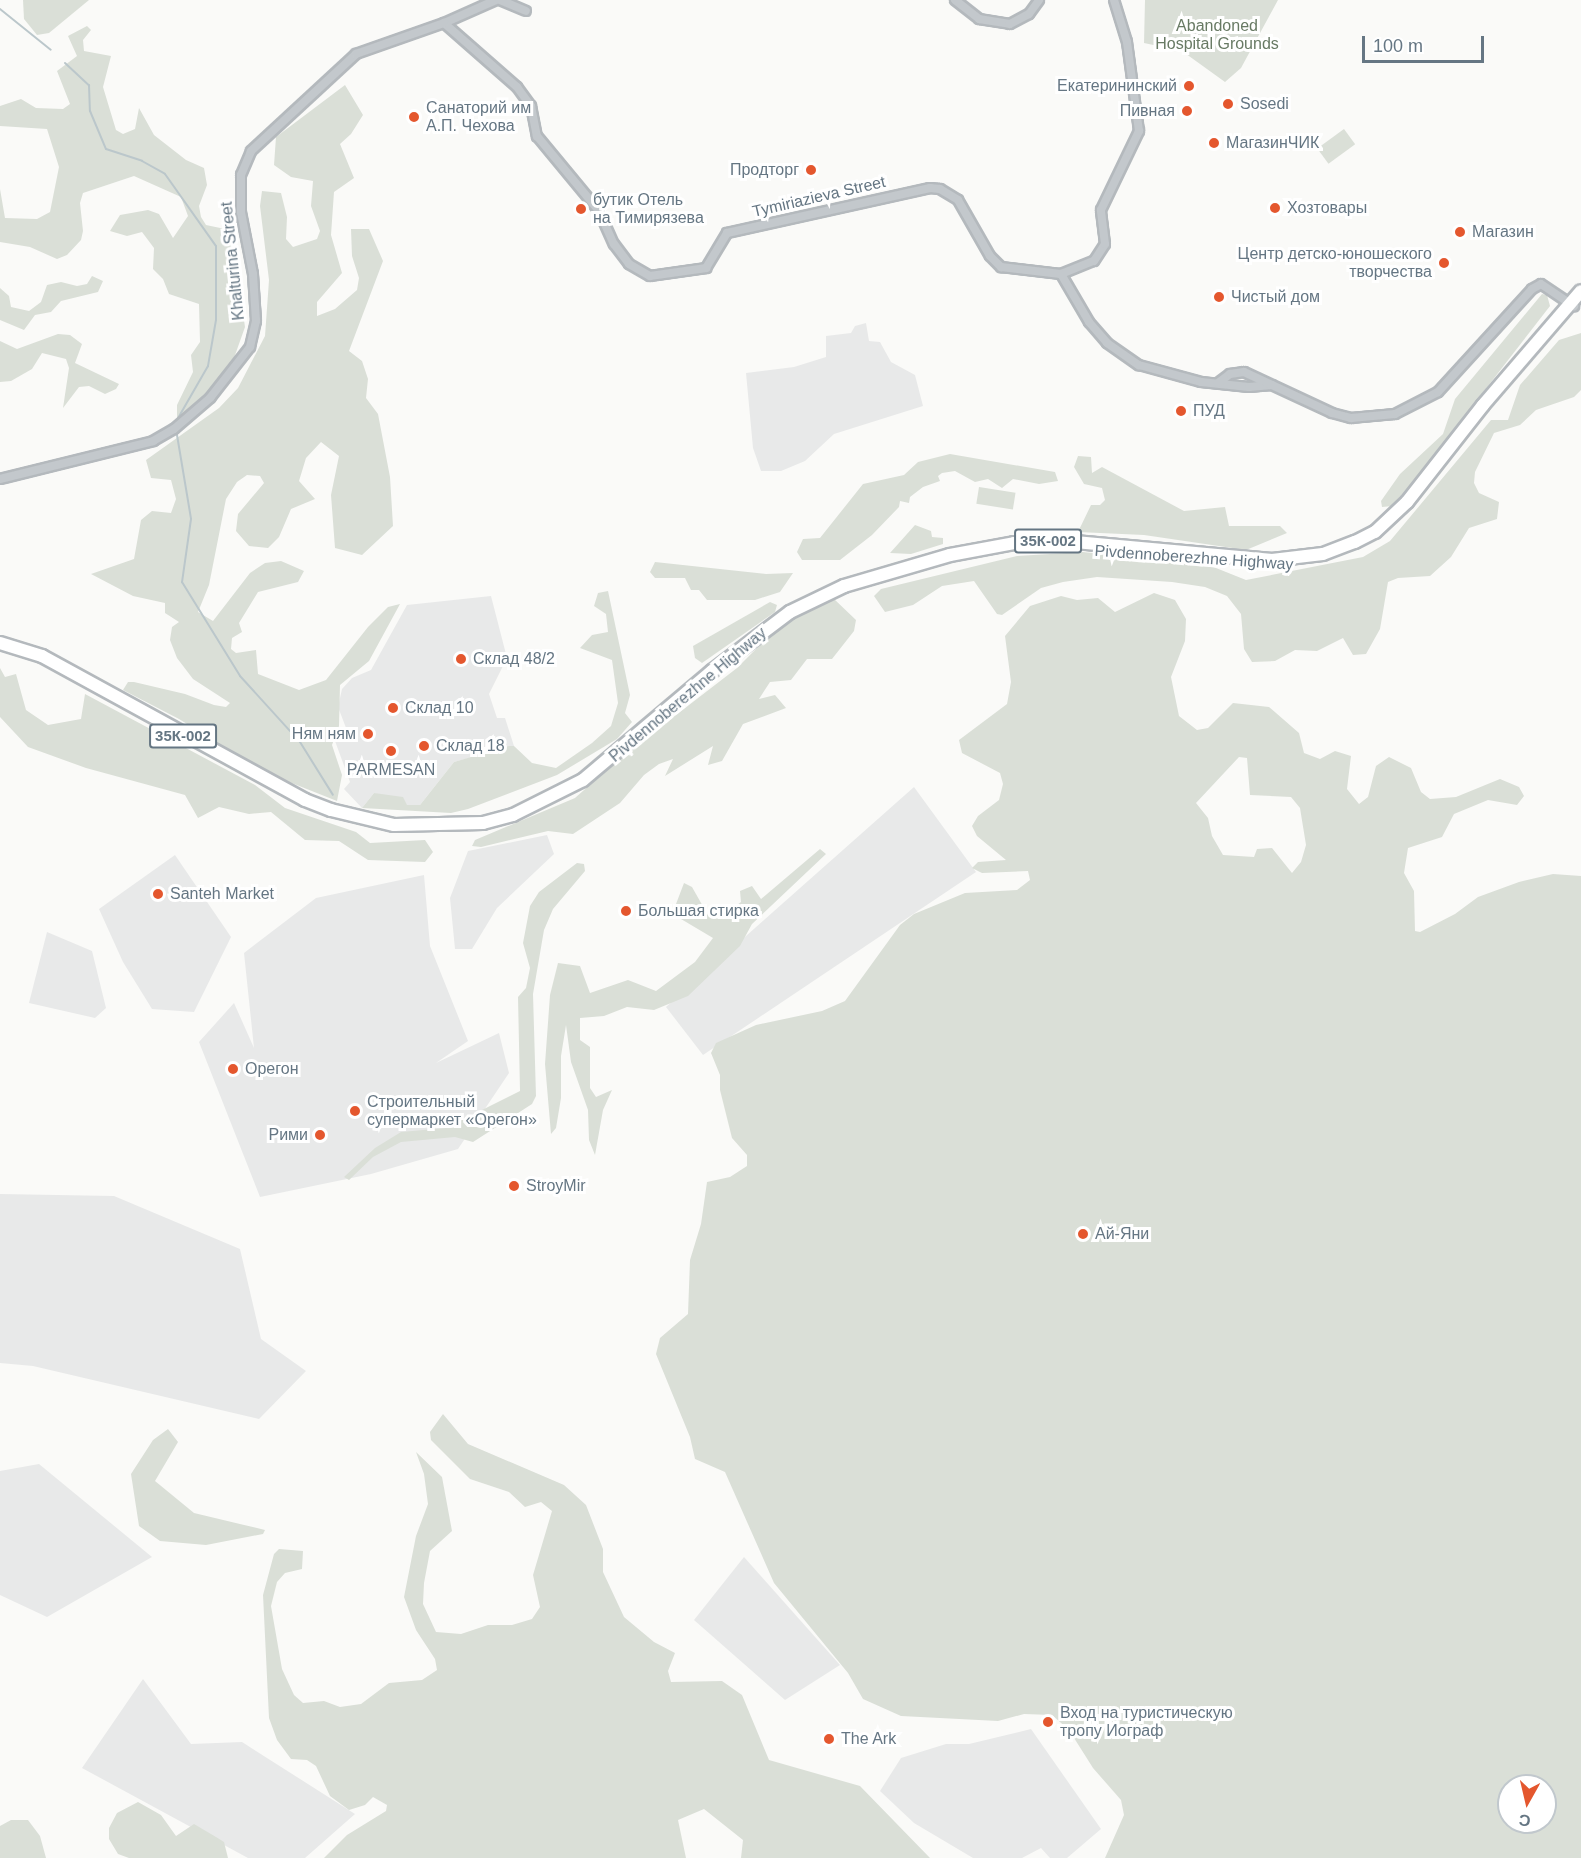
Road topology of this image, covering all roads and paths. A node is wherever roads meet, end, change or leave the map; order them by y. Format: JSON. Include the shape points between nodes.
{"nodes":[{"id":1,"x":496,"y":0,"type":"edge"},
{"id":2,"x":500,"y":0,"type":"edge"},
{"id":3,"x":955,"y":0,"type":"edge"},
{"id":4,"x":1039,"y":0,"type":"edge"},
{"id":5,"x":1114,"y":0,"type":"edge"},
{"id":6,"x":526,"y":11,"type":"dead end"},
{"id":7,"x":444,"y":23,"type":"junction"},
{"id":8,"x":1061,"y":274,"type":"junction"},
{"id":9,"x":1572,"y":301,"type":"edge"},
{"id":10,"x":1218,"y":383,"type":"junction"},
{"id":11,"x":1272,"y":386,"type":"junction"},
{"id":12,"x":0,"y":479,"type":"edge"},
{"id":13,"x":0,"y":645,"type":"edge"},
{"id":14,"x":323,"y":809,"type":"junction"}],
"edges":[{"from":1,"to":7,"type":"street","name":"Khalturina Street"},
{"from":2,"to":6,"type":"street"},
{"from":3,"to":4,"type":"street","via":[[980,19],[1010,24],[1029,14]]},
{"from":5,"to":8,"type":"street","via":[[1127,42],[1139,130],[1101,210],[1105,244],[1101,254],[1095,261]]},
{"from":7,"to":8,"type":"street","name":"Tymiriazieva Street","via":[[517,87],[531,106],[537,136],[600,211],[614,244],[640,273],[658,276],[706,268],[727,233],[930,188],[940,189],[958,201],[994,263]]},
{"from":7,"to":12,"type":"street","name":"Khalturina Street","via":[[356,54],[250,151],[242,175],[241,212],[253,274],[256,321],[250,347],[210,398],[174,429],[153,441]]},
{"from":8,"to":10,"type":"street","via":[[1089,322],[1122,356],[1157,373]]},
{"from":9,"to":11,"type":"street","via":[[1541,284],[1532,289],[1438,392],[1395,414],[1351,418],[1312,406]]},
{"from":9,"to":14,"type":"highway","name":"Pivdennoberezhne Highway","number":"35К-002","via":[[1407,502],[1375,532],[1355,542],[1323,554],[1272,561],[1075,542],[1014,543],[950,555],[844,586],[790,612],[712,671],[583,780],[530,807],[483,823],[419,827],[374,822]]},
{"from":9,"to":14,"type":"highway","name":"Pivdennoberezhne Highway","number":"35К-002","via":[[1412,509],[1379,539],[1359,549],[1327,561],[1276,567],[1050,548],[962,560],[849,592],[782,626],[616,765],[571,796],[530,814],[485,828],[415,830],[364,824]]},
{"from":10,"to":11,"type":"street"},
{"from":10,"to":11,"type":"street","via":[[1230,374],[1244,372],[1257,375]]},
{"from":13,"to":14,"type":"highway","name":"Pivdennoberezhne Highway","number":"35К-002","via":[[41,662]]},
{"from":13,"to":14,"type":"highway","name":"Pivdennoberezhne Highway","number":"35К-002","via":[[42,657]]}]}
